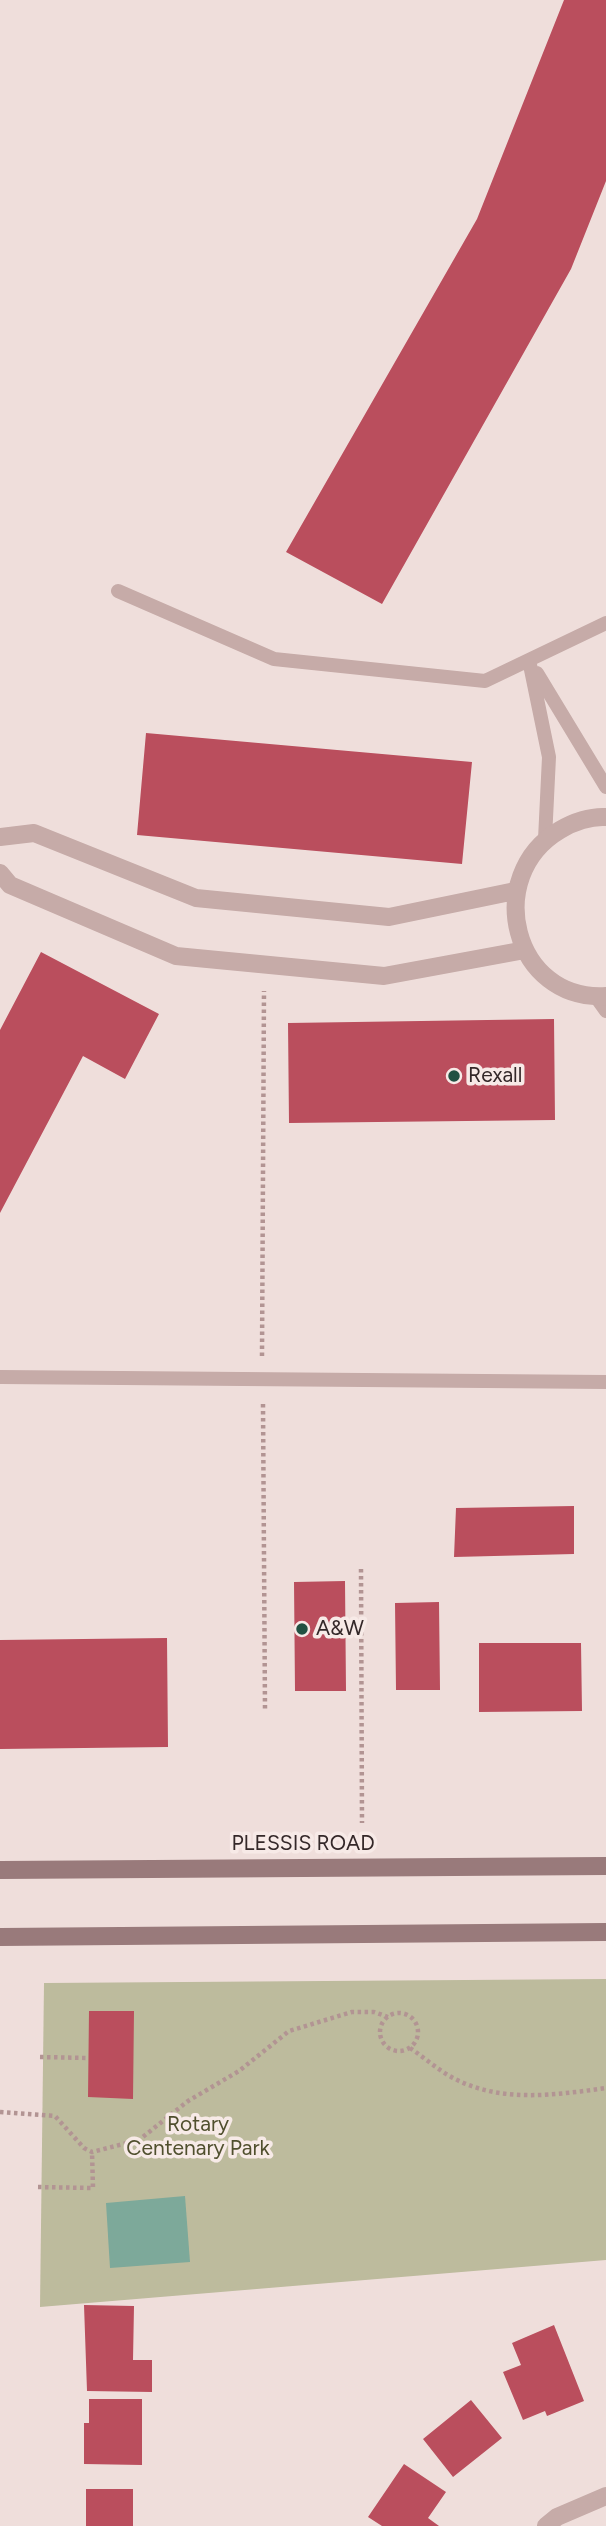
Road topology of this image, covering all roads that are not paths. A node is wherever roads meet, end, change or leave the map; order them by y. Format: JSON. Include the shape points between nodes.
{"nodes":[{"id":1,"x":118,"y":592,"type":"dead end"},
{"id":2,"x":606,"y":623,"type":"edge"},
{"id":3,"x":529,"y":660,"type":"junction"},
{"id":4,"x":606,"y":787,"type":"edge"},
{"id":5,"x":606,"y":817,"type":"edge"},
{"id":6,"x":0,"y":837,"type":"edge"},
{"id":7,"x":545,"y":839,"type":"junction"},
{"id":8,"x":0,"y":873,"type":"edge"},
{"id":9,"x":515,"y":891,"type":"junction"},
{"id":10,"x":525,"y":950,"type":"junction"},
{"id":11,"x":603,"y":1001,"type":"edge"},
{"id":12,"x":0,"y":1377,"type":"edge"},
{"id":13,"x":606,"y":1382,"type":"edge"},
{"id":14,"x":606,"y":1866,"type":"edge"},
{"id":15,"x":0,"y":1870,"type":"edge"},
{"id":16,"x":606,"y":1932,"type":"edge"},
{"id":17,"x":0,"y":1937,"type":"edge"},
{"id":18,"x":606,"y":2496,"type":"edge"},
{"id":19,"x":546,"y":2526,"type":"edge"}],
"edges":[{"from":1,"to":3,"type":"lane","via":[[274,659],[485,681]]},
{"from":2,"to":3,"type":"lane"},
{"from":3,"to":4,"type":"lane"},
{"from":3,"to":7,"type":"lane","via":[[549,757]]},
{"from":5,"to":7,"type":"street","via":[[571,823]]},
{"from":6,"to":9,"type":"street","via":[[34,833],[196,898],[389,917]]},
{"from":7,"to":9,"type":"street","via":[[525,862]]},
{"from":8,"to":10,"type":"street","via":[[10,885],[176,956],[384,976]]},
{"from":9,"to":10,"type":"street","via":[[515,922]]},
{"from":10,"to":11,"type":"street","via":[[544,975],[569,991]]},
{"from":12,"to":13,"type":"lane"},
{"from":14,"to":15,"type":"main road","name":"PLESSIS ROAD"},
{"from":16,"to":17,"type":"main road"},
{"from":18,"to":19,"type":"street","via":[[556,2517]]}]}
